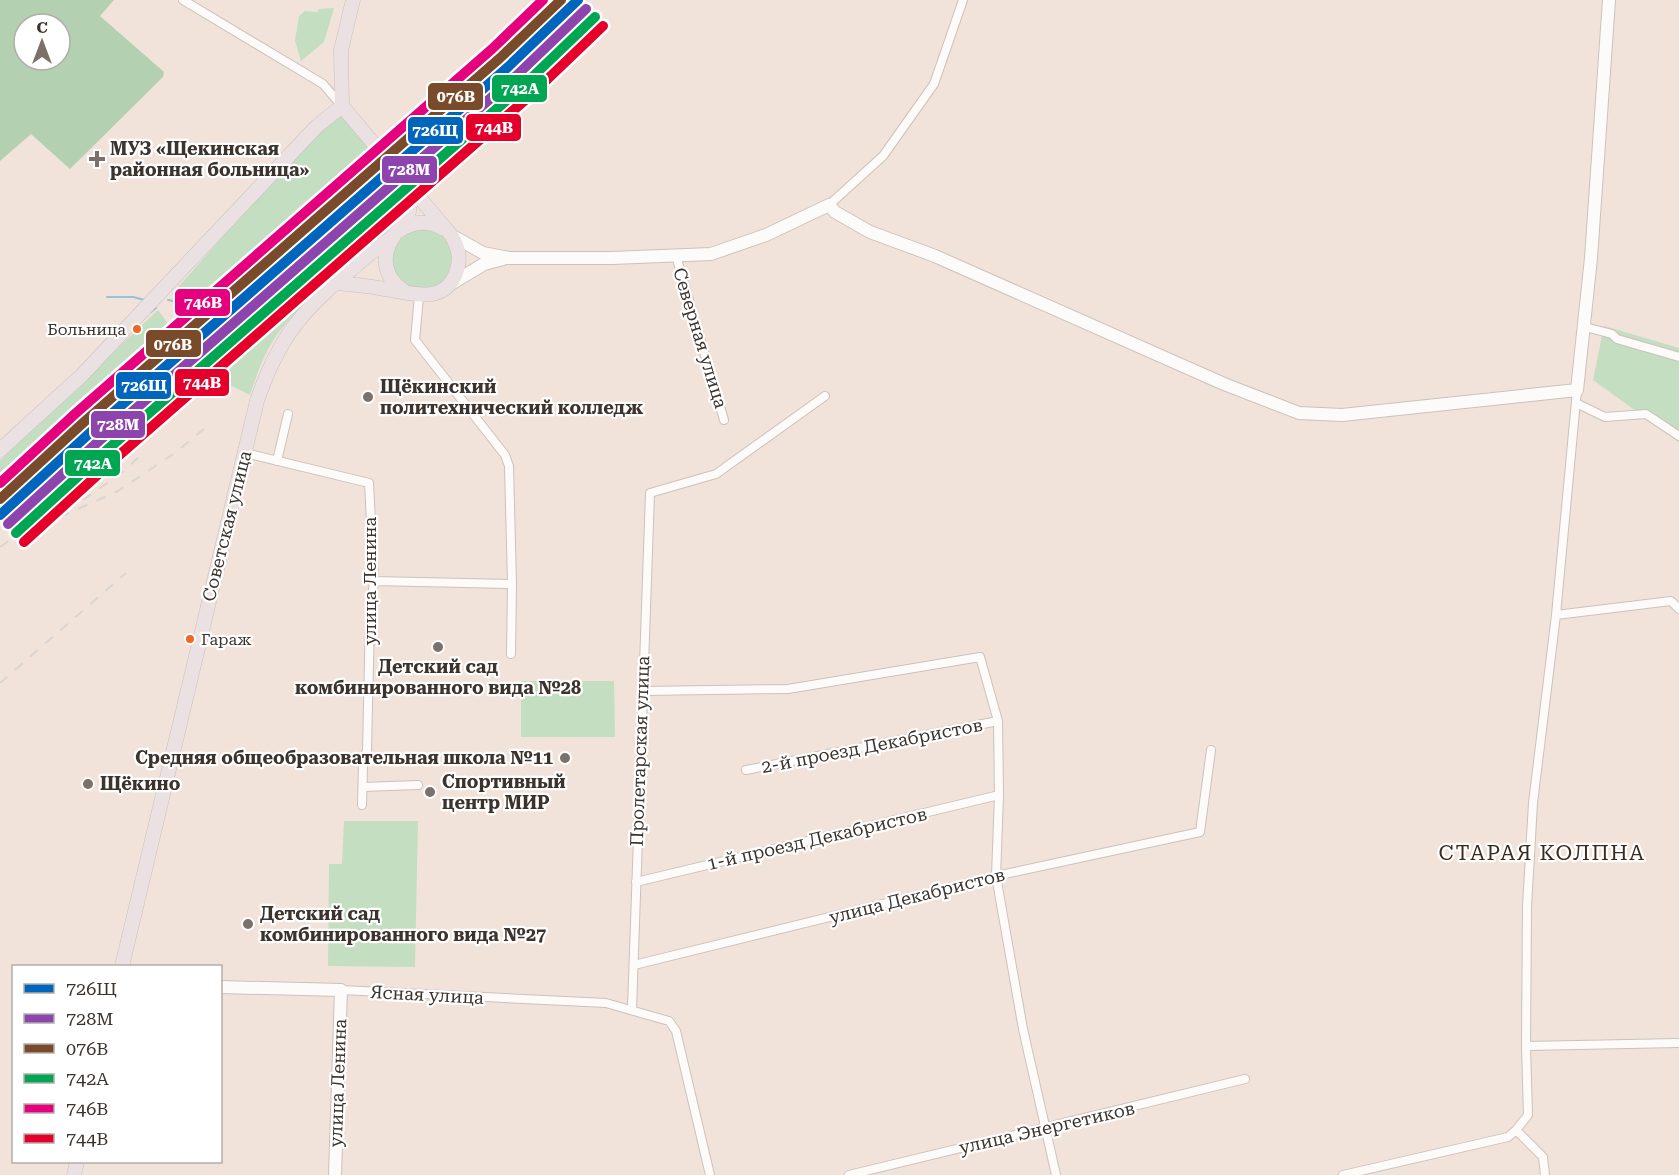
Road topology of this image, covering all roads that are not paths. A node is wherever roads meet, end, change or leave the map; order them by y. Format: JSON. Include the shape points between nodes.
{"nodes":[{"id":1,"x":183,"y":0,"type":"edge"},
{"id":2,"x":353,"y":0,"type":"edge"},
{"id":3,"x":963,"y":0,"type":"edge"},
{"id":4,"x":1609,"y":0,"type":"edge"},
{"id":5,"x":342,"y":106,"type":"junction"},
{"id":6,"x":404,"y":180,"type":"junction"},
{"id":7,"x":829,"y":205,"type":"junction"},
{"id":8,"x":396,"y":233,"type":"junction"},
{"id":9,"x":448,"y":233,"type":"junction"},
{"id":10,"x":676,"y":256,"type":"junction"},
{"id":11,"x":509,"y":258,"type":"junction"},
{"id":12,"x":335,"y":283,"type":"junction"},
{"id":13,"x":446,"y":287,"type":"junction"},
{"id":14,"x":415,"y":295,"type":"junction"},
{"id":15,"x":1585,"y":327,"type":"junction"},
{"id":16,"x":1679,"y":357,"type":"edge"},
{"id":17,"x":825,"y":396,"type":"dead end"},
{"id":18,"x":1577,"y":396,"type":"junction"},
{"id":19,"x":288,"y":414,"type":"dead end"},
{"id":20,"x":724,"y":420,"type":"dead end"},
{"id":21,"x":1679,"y":436,"type":"edge"},
{"id":22,"x":0,"y":450,"type":"edge"},
{"id":23,"x":245,"y":453,"type":"junction"},
{"id":24,"x":277,"y":461,"type":"junction"},
{"id":25,"x":374,"y":581,"type":"junction"},
{"id":26,"x":512,"y":584,"type":"junction"},
{"id":27,"x":1679,"y":609,"type":"edge"},
{"id":28,"x":1556,"y":615,"type":"junction"},
{"id":29,"x":511,"y":654,"type":"dead end"},
{"id":30,"x":642,"y":692,"type":"junction"},
{"id":31,"x":998,"y":721,"type":"junction"},
{"id":32,"x":1211,"y":750,"type":"dead end"},
{"id":33,"x":746,"y":770,"type":"dead end"},
{"id":34,"x":418,"y":785,"type":"dead end"},
{"id":35,"x":363,"y":787,"type":"junction"},
{"id":36,"x":999,"y":795,"type":"junction"},
{"id":37,"x":362,"y":805,"type":"dead end"},
{"id":38,"x":996,"y":876,"type":"junction"},
{"id":39,"x":636,"y":882,"type":"junction"},
{"id":40,"x":122,"y":965,"type":"edge"},
{"id":41,"x":634,"y":965,"type":"junction"},
{"id":42,"x":222,"y":987,"type":"edge"},
{"id":43,"x":341,"y":990,"type":"junction"},
{"id":44,"x":632,"y":1009,"type":"junction"},
{"id":45,"x":1679,"y":1043,"type":"edge"},
{"id":46,"x":1526,"y":1047,"type":"junction"},
{"id":47,"x":1245,"y":1079,"type":"dead end"},
{"id":48,"x":1045,"y":1128,"type":"junction"},
{"id":49,"x":1516,"y":1130,"type":"junction"},
{"id":50,"x":335,"y":1175,"type":"edge"},
{"id":51,"x":710,"y":1175,"type":"edge"},
{"id":52,"x":849,"y":1175,"type":"edge"},
{"id":53,"x":1056,"y":1175,"type":"edge"},
{"id":54,"x":1343,"y":1175,"type":"edge"},
{"id":55,"x":1545,"y":1175,"type":"edge"}],
"edges":[{"from":1,"to":5,"type":"street","via":[[323,84]]},
{"from":2,"to":5,"type":"main road","via":[[341,50]]},
{"from":3,"to":7,"type":"street","via":[[934,84],[883,156]]},
{"from":4,"to":15,"type":"street"},
{"from":5,"to":6,"type":"main road"},
{"from":5,"to":22,"type":"main road","via":[[317,126],[82,375]]},
{"from":6,"to":8,"type":"main road","via":[[409,212]]},
{"from":6,"to":9,"type":"main road"},
{"from":7,"to":10,"type":"street","via":[[766,235],[711,254]]},
{"from":7,"to":18,"type":"street","via":[[870,232],[935,256],[1224,384],[1299,413],[1342,415]]},
{"from":8,"to":9,"type":"main road","via":[[418,222],[433,224]]},
{"from":8,"to":12,"type":"main road","name":"Советская улица"},
{"from":8,"to":14,"type":"main road","via":[[387,248],[387,270],[394,283]]},
{"from":9,"to":11,"type":"street","via":[[483,252]]},
{"from":9,"to":13,"type":"main road","via":[[458,248],[459,262]]},
{"from":10,"to":11,"type":"street"},
{"from":10,"to":20,"type":"street","name":"Северная улица"},
{"from":11,"to":13,"type":"street","via":[[484,264]]},
{"from":12,"to":14,"type":"main road"},
{"from":12,"to":23,"type":"main road","name":"Советская улица","via":[[296,321],[267,370]]},
{"from":13,"to":14,"type":"main road","via":[[433,294]]},
{"from":14,"to":26,"type":"street","via":[[415,339],[505,455],[509,466]]},
{"from":15,"to":16,"type":"street"},
{"from":15,"to":18,"type":"street"},
{"from":17,"to":30,"type":"street","name":"Пролетарская улица","via":[[716,474],[650,493]]},
{"from":18,"to":21,"type":"street","via":[[1605,417],[1646,414]]},
{"from":18,"to":28,"type":"street"},
{"from":19,"to":24,"type":"street"},
{"from":23,"to":24,"type":"street","name":"улица Ленина"},
{"from":23,"to":40,"type":"main road","name":"Советская улица"},
{"from":24,"to":25,"type":"street","name":"улица Ленина","via":[[369,483]]},
{"from":25,"to":26,"type":"street"},
{"from":25,"to":35,"type":"street","name":"улица Ленина"},
{"from":26,"to":29,"type":"street"},
{"from":27,"to":28,"type":"street","via":[[1671,601]]},
{"from":28,"to":46,"type":"street","via":[[1533,803],[1527,907]]},
{"from":30,"to":31,"type":"street","via":[[788,689],[980,657]]},
{"from":30,"to":39,"type":"street","name":"Пролетарская улица"},
{"from":31,"to":33,"type":"street","name":"2-й проезд Декабристов"},
{"from":31,"to":36,"type":"street"},
{"from":32,"to":38,"type":"street","name":"улица Декабристов","via":[[1200,831]]},
{"from":34,"to":35,"type":"street"},
{"from":35,"to":37,"type":"street","name":"улица Ленина"},
{"from":36,"to":38,"type":"street"},
{"from":36,"to":39,"type":"street","name":"1-й проезд Декабристов"},
{"from":38,"to":41,"type":"street","name":"улица Декабристов"},
{"from":38,"to":48,"type":"street"},
{"from":39,"to":41,"type":"street","name":"Пролетарская улица"},
{"from":41,"to":44,"type":"street","name":"Пролетарская улица"},
{"from":42,"to":43,"type":"street","name":"Ясная улица"},
{"from":43,"to":44,"type":"street","name":"Ясная улица","via":[[606,1003]]},
{"from":43,"to":50,"type":"street","name":"улица Ленина"},
{"from":44,"to":51,"type":"street","name":"Ясная улица","via":[[669,1021],[676,1031]]},
{"from":45,"to":46,"type":"street"},
{"from":46,"to":49,"type":"street","via":[[1528,1115]]},
{"from":47,"to":48,"type":"street","name":"улица Энергетиков"},
{"from":48,"to":52,"type":"street","name":"улица Энергетиков"},
{"from":48,"to":53,"type":"street"},
{"from":49,"to":54,"type":"street","via":[[1508,1137]]},
{"from":49,"to":55,"type":"street","via":[[1543,1157]]}]}
